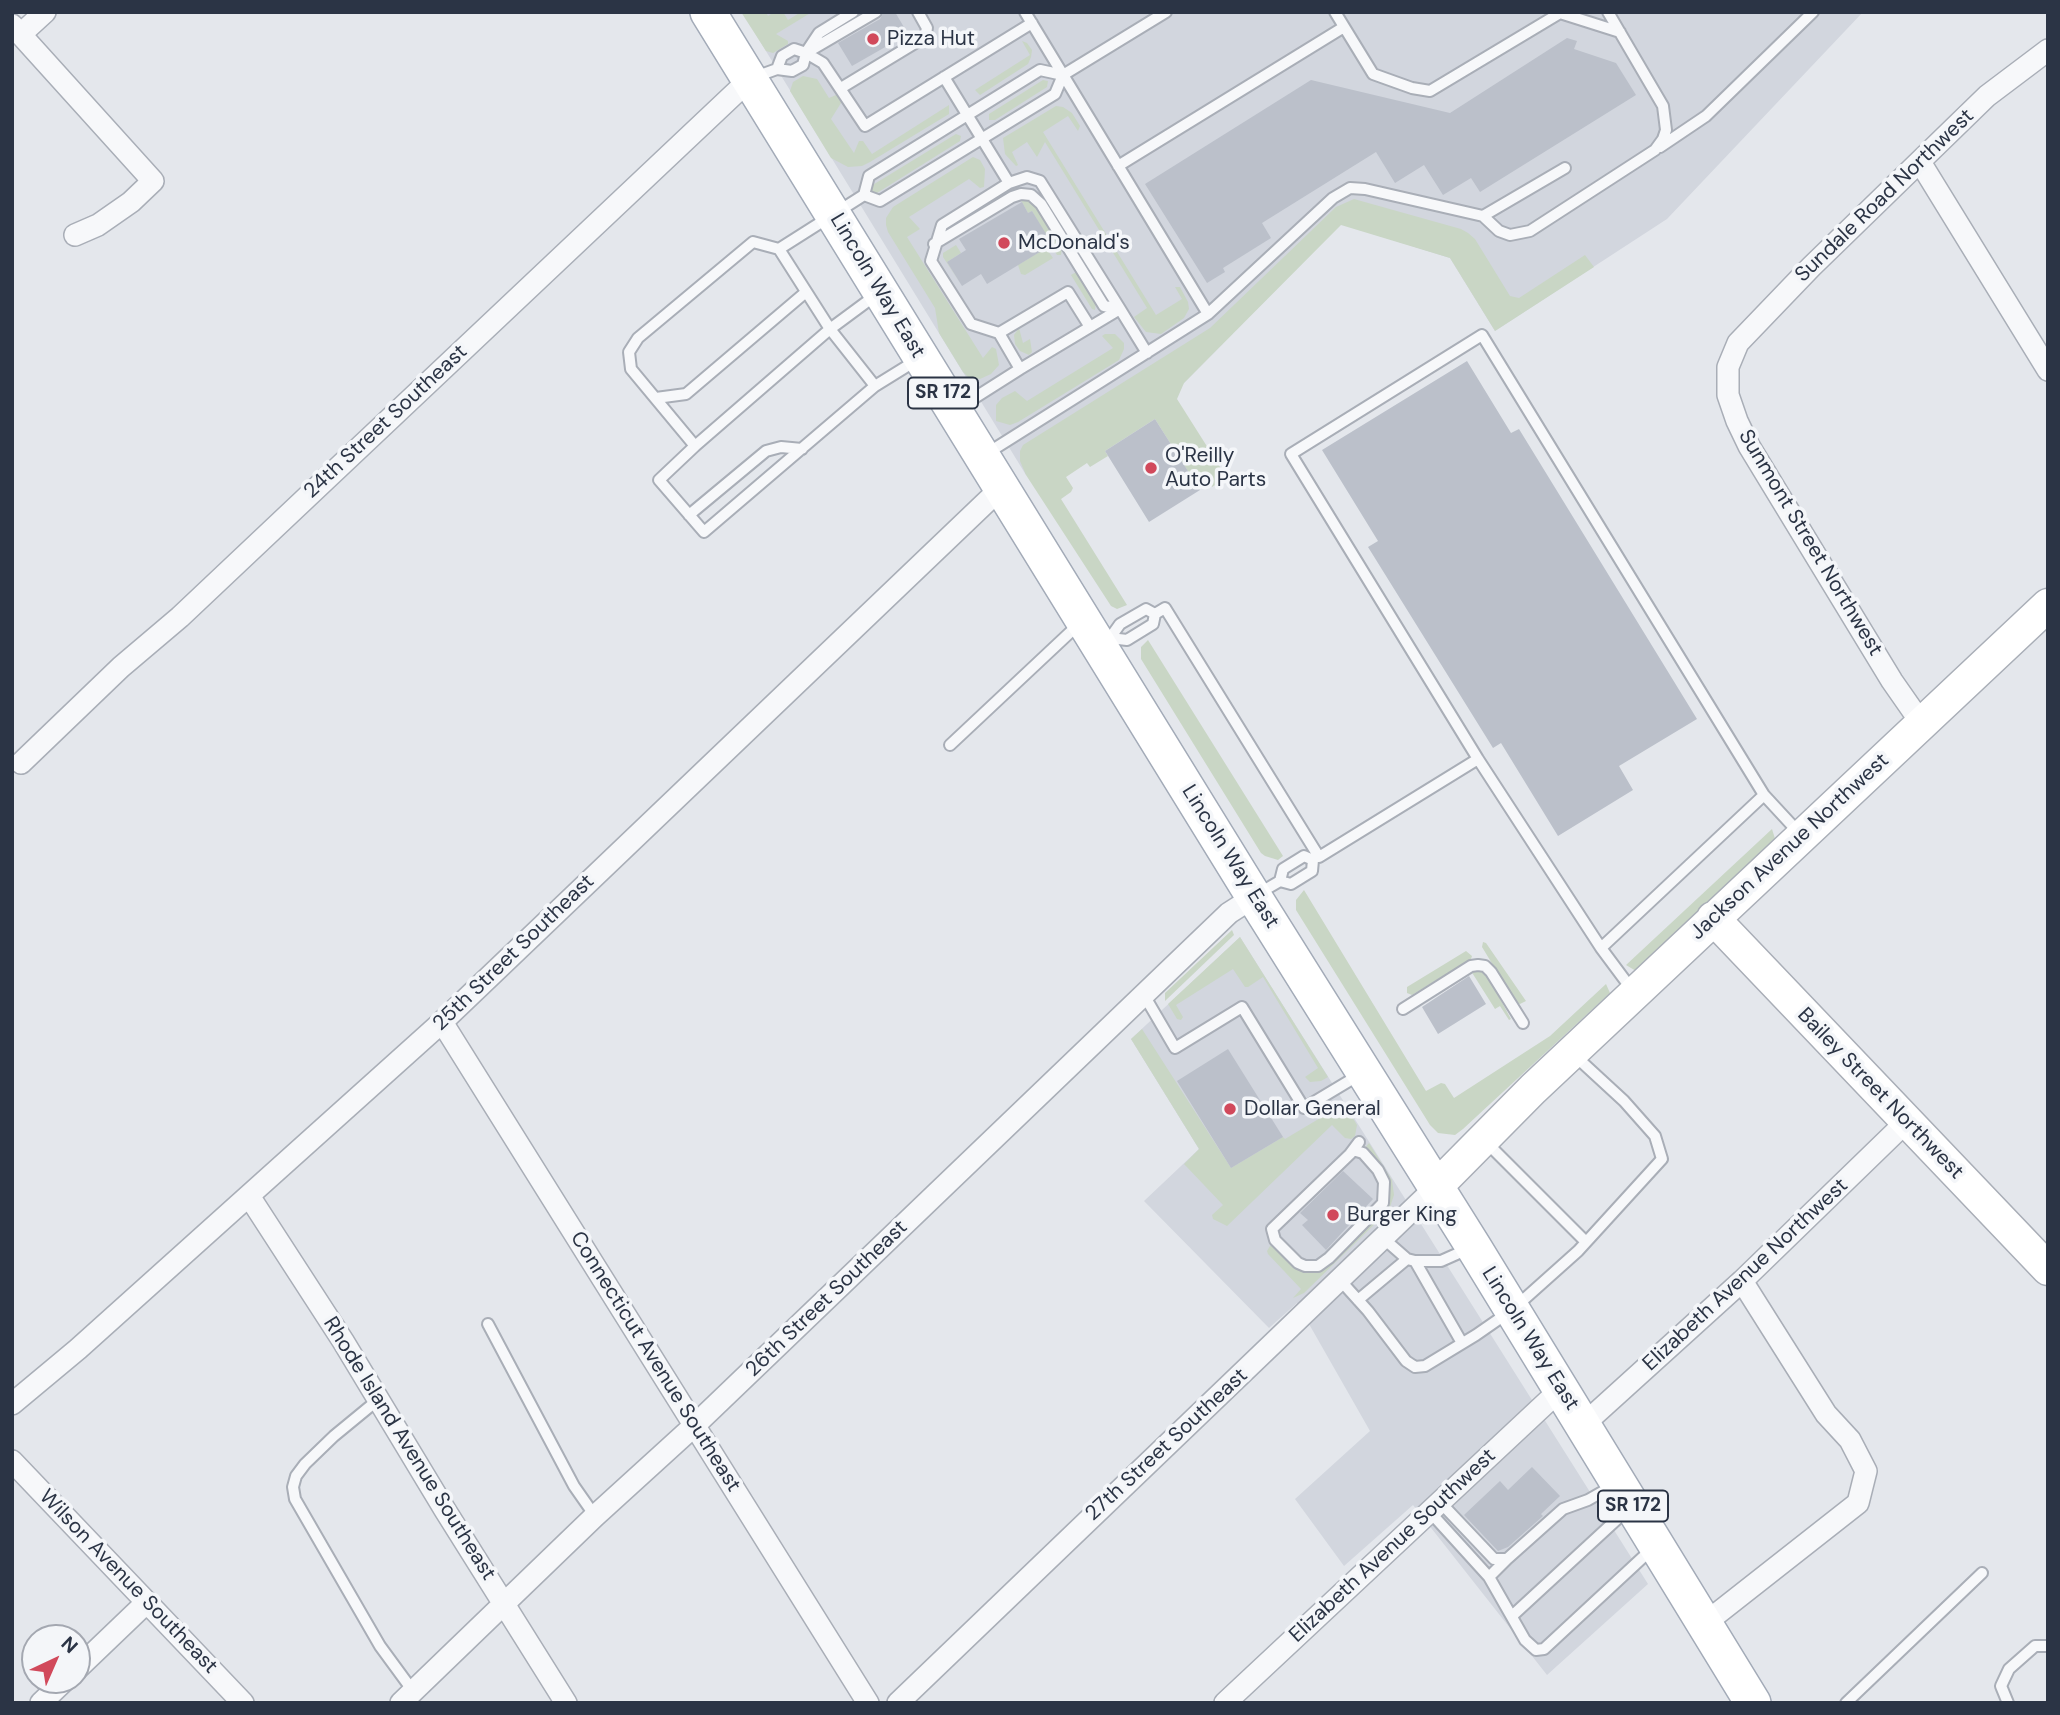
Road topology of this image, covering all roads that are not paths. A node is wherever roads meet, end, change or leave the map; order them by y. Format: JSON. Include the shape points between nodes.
{"nodes":[{"id":1,"x":45,"y":12,"type":"edge"},
{"id":2,"x":708,"y":12,"type":"edge"},
{"id":3,"x":853,"y":12,"type":"edge"},
{"id":4,"x":876,"y":12,"type":"edge"},
{"id":5,"x":918,"y":12,"type":"edge"},
{"id":6,"x":1025,"y":12,"type":"edge"},
{"id":7,"x":1166,"y":12,"type":"edge"},
{"id":8,"x":1335,"y":12,"type":"edge"},
{"id":9,"x":1608,"y":12,"type":"edge"},
{"id":10,"x":1812,"y":12,"type":"edge"},
{"id":11,"x":1560,"y":13,"type":"edge"},
{"id":12,"x":1032,"y":23,"type":"junction"},
{"id":13,"x":1344,"y":27,"type":"junction"},
{"id":14,"x":16,"y":29,"type":"edge"},
{"id":15,"x":1620,"y":32,"type":"junction"},
{"id":16,"x":2048,"y":50,"type":"edge"},
{"id":17,"x":806,"y":53,"type":"junction"},
{"id":18,"x":763,"y":74,"type":"junction"},
{"id":19,"x":1063,"y":75,"type":"junction"},
{"id":20,"x":944,"y":77,"type":"junction"},
{"id":21,"x":841,"y":89,"type":"junction"},
{"id":22,"x":968,"y":115,"type":"junction"},
{"id":23,"x":982,"y":139,"type":"junction"},
{"id":24,"x":1655,"y":150,"type":"junction"},
{"id":25,"x":1920,"y":162,"type":"junction"},
{"id":26,"x":1118,"y":166,"type":"junction"},
{"id":27,"x":1565,"y":168,"type":"dead end"},
{"id":28,"x":1009,"y":183,"type":"junction"},
{"id":29,"x":864,"y":195,"type":"junction"},
{"id":30,"x":833,"y":215,"type":"junction"},
{"id":31,"x":1483,"y":216,"type":"junction"},
{"id":32,"x":75,"y":235,"type":"dead end"},
{"id":33,"x":934,"y":244,"type":"junction"},
{"id":34,"x":779,"y":249,"type":"junction"},
{"id":35,"x":881,"y":291,"type":"junction"},
{"id":36,"x":806,"y":292,"type":"junction"},
{"id":37,"x":1120,"y":309,"type":"junction"},
{"id":38,"x":1208,"y":314,"type":"junction"},
{"id":39,"x":1090,"y":327,"type":"junction"},
{"id":40,"x":830,"y":329,"type":"junction"},
{"id":41,"x":999,"y":333,"type":"junction"},
{"id":42,"x":1147,"y":354,"type":"junction"},
{"id":43,"x":1733,"y":354,"type":"joint"},
{"id":44,"x":920,"y":358,"type":"junction"},
{"id":45,"x":1020,"y":369,"type":"junction"},
{"id":46,"x":2048,"y":370,"type":"edge"},
{"id":47,"x":875,"y":386,"type":"junction"},
{"id":48,"x":656,"y":398,"type":"junction"},
{"id":49,"x":954,"y":411,"type":"junction"},
{"id":50,"x":695,"y":446,"type":"junction"},
{"id":51,"x":802,"y":449,"type":"junction"},
{"id":52,"x":983,"y":456,"type":"junction"},
{"id":53,"x":1002,"y":487,"type":"junction"},
{"id":54,"x":690,"y":515,"type":"junction"},
{"id":55,"x":2048,"y":605,"type":"edge"},
{"id":56,"x":1155,"y":614,"type":"junction"},
{"id":57,"x":1098,"y":634,"type":"junction"},
{"id":58,"x":1922,"y":724,"type":"junction"},
{"id":59,"x":950,"y":745,"type":"dead end"},
{"id":60,"x":1478,"y":759,"type":"junction"},
{"id":61,"x":21,"y":763,"type":"dead end"},
{"id":62,"x":1764,"y":795,"type":"junction"},
{"id":63,"x":1803,"y":837,"type":"junction"},
{"id":64,"x":1316,"y":858,"type":"junction"},
{"id":65,"x":1267,"y":889,"type":"junction"},
{"id":66,"x":1713,"y":918,"type":"junction"},
{"id":67,"x":1601,"y":948,"type":"junction"},
{"id":68,"x":1144,"y":995,"type":"junction"},
{"id":69,"x":1635,"y":995,"type":"junction"},
{"id":70,"x":1403,"y":1009,"type":"dead end"},
{"id":71,"x":442,"y":1022,"type":"junction"},
{"id":72,"x":1523,"y":1023,"type":"dead end"},
{"id":73,"x":1572,"y":1053,"type":"junction"},
{"id":74,"x":1364,"y":1072,"type":"junction"},
{"id":75,"x":1906,"y":1122,"type":"junction"},
{"id":76,"x":1485,"y":1140,"type":"junction"},
{"id":77,"x":1356,"y":1146,"type":"joint"},
{"id":78,"x":1436,"y":1187,"type":"junction"},
{"id":79,"x":249,"y":1196,"type":"junction"},
{"id":80,"x":1383,"y":1238,"type":"junction"},
{"id":81,"x":1586,"y":1242,"type":"junction"},
{"id":82,"x":1473,"y":1246,"type":"junction"},
{"id":83,"x":1411,"y":1260,"type":"junction"},
{"id":84,"x":2048,"y":1269,"type":"edge"},
{"id":85,"x":1340,"y":1280,"type":"junction"},
{"id":86,"x":1742,"y":1282,"type":"junction"},
{"id":87,"x":1358,"y":1300,"type":"junction"},
{"id":88,"x":1512,"y":1310,"type":"junction"},
{"id":89,"x":488,"y":1324,"type":"dead end"},
{"id":90,"x":1462,"y":1343,"type":"junction"},
{"id":91,"x":1561,"y":1389,"type":"junction"},
{"id":92,"x":379,"y":1399,"type":"junction"},
{"id":93,"x":12,"y":1404,"type":"edge"},
{"id":94,"x":695,"y":1425,"type":"junction"},
{"id":95,"x":1583,"y":1425,"type":"junction"},
{"id":96,"x":12,"y":1461,"type":"edge"},
{"id":97,"x":1625,"y":1494,"type":"junction"},
{"id":98,"x":1435,"y":1507,"type":"junction"},
{"id":99,"x":596,"y":1516,"type":"junction"},
{"id":100,"x":1656,"y":1545,"type":"junction"},
{"id":101,"x":1507,"y":1559,"type":"junction"},
{"id":102,"x":1982,"y":1573,"type":"dead end"},
{"id":103,"x":1489,"y":1577,"type":"junction"},
{"id":104,"x":147,"y":1602,"type":"junction"},
{"id":105,"x":505,"y":1604,"type":"junction"},
{"id":106,"x":1513,"y":1616,"type":"junction"},
{"id":107,"x":1704,"y":1624,"type":"junction"},
{"id":108,"x":2048,"y":1646,"type":"edge"},
{"id":109,"x":91,"y":1656,"type":"edge"},
{"id":110,"x":407,"y":1697,"type":"edge"},
{"id":111,"x":1743,"y":1698,"type":"edge"},
{"id":112,"x":243,"y":1703,"type":"edge"},
{"id":113,"x":566,"y":1703,"type":"edge"},
{"id":114,"x":869,"y":1703,"type":"edge"},
{"id":115,"x":898,"y":1703,"type":"edge"},
{"id":116,"x":1225,"y":1703,"type":"edge"},
{"id":117,"x":1846,"y":1703,"type":"edge"},
{"id":118,"x":2008,"y":1703,"type":"edge"}],
"edges":[{"from":1,"to":14,"type":"street"},
{"from":2,"to":18,"type":"main road","name":"Lincoln Way East","number":"SR 172"},
{"from":3,"to":17,"type":"lane","via":[[819,33]]},
{"from":4,"to":17,"type":"lane"},
{"from":5,"to":21,"type":"lane","via":[[927,27],[925,37]]},
{"from":6,"to":12,"type":"lane"},
{"from":7,"to":19,"type":"lane"},
{"from":8,"to":13,"type":"lane"},
{"from":9,"to":15,"type":"lane"},
{"from":10,"to":24,"type":"lane","via":[[1706,116]]},
{"from":11,"to":13,"type":"lane","via":[[1430,91],[1373,74]]},
{"from":11,"to":15,"type":"lane"},
{"from":12,"to":19,"type":"lane"},
{"from":12,"to":20,"type":"lane"},
{"from":13,"to":26,"type":"lane"},
{"from":14,"to":32,"type":"street","via":[[153,181],[98,225]]},
{"from":15,"to":24,"type":"lane","via":[[1664,106],[1666,130]]},
{"from":16,"to":25,"type":"street","name":"Sundale Road Northwest","via":[[1987,96]]},
{"from":17,"to":18,"type":"lane","via":[[803,65],[792,71]]},
{"from":17,"to":21,"type":"lane","via":[[824,64]]},
{"from":18,"to":30,"type":"main road","name":"Lincoln Way East","number":"SR 172"},
{"from":18,"to":61,"type":"street","name":"24th Street Southeast"},
{"from":19,"to":22,"type":"lane","via":[[1040,70]]},
{"from":19,"to":23,"type":"lane","via":[[1055,94]]},
{"from":19,"to":26,"type":"lane"},
{"from":20,"to":21,"type":"lane","via":[[865,126]]},
{"from":20,"to":22,"type":"lane"},
{"from":22,"to":23,"type":"lane"},
{"from":22,"to":29,"type":"lane","via":[[869,176]]},
{"from":23,"to":28,"type":"lane"},
{"from":23,"to":29,"type":"lane","via":[[880,201]]},
{"from":24,"to":31,"type":"lane","via":[[1530,231],[1499,232]]},
{"from":25,"to":43,"type":"street","name":"Sundale Road Northwest","via":[[1752,327]]},
{"from":25,"to":46,"type":"street"},
{"from":26,"to":38,"type":"lane"},
{"from":27,"to":31,"type":"lane"},
{"from":28,"to":33,"type":"lane","via":[[942,225]]},
{"from":28,"to":37,"type":"lane","via":[[1027,177],[1040,181]]},
{"from":29,"to":30,"type":"lane"},
{"from":30,"to":34,"type":"lane"},
{"from":30,"to":35,"type":"main road","name":"Lincoln Way East","number":"SR 172"},
{"from":31,"to":38,"type":"lane","via":[[1350,188],[1333,198]]},
{"from":33,"to":37,"type":"lane","via":[[1012,197],[1031,195],[1104,306]]},
{"from":33,"to":41,"type":"lane","via":[[931,261],[971,324]]},
{"from":34,"to":36,"type":"lane"},
{"from":34,"to":48,"type":"lane","via":[[753,242],[638,338],[629,352],[631,369]]},
{"from":35,"to":40,"type":"lane"},
{"from":35,"to":44,"type":"main road","name":"Lincoln Way East","number":"SR 172"},
{"from":36,"to":40,"type":"lane"},
{"from":36,"to":48,"type":"lane","via":[[686,394]]},
{"from":37,"to":39,"type":"lane"},
{"from":37,"to":42,"type":"lane"},
{"from":38,"to":42,"type":"lane"},
{"from":39,"to":41,"type":"lane","via":[[1068,292]]},
{"from":39,"to":45,"type":"lane"},
{"from":40,"to":47,"type":"lane"},
{"from":40,"to":50,"type":"lane"},
{"from":41,"to":45,"type":"lane"},
{"from":42,"to":52,"type":"lane"},
{"from":43,"to":58,"type":"street","name":"Sunmont Street Northwest","via":[[1728,395],[1749,446]]},
{"from":44,"to":47,"type":"lane"},
{"from":44,"to":49,"type":"main road","name":"Lincoln Way East","number":"SR 172"},
{"from":45,"to":49,"type":"lane"},
{"from":47,"to":51,"type":"lane"},
{"from":48,"to":50,"type":"lane"},
{"from":49,"to":52,"type":"main road","name":"Lincoln Way East","number":"SR 172"},
{"from":50,"to":54,"type":"lane","via":[[659,480]]},
{"from":51,"to":54,"type":"lane","via":[[781,446],[766,451]]},
{"from":51,"to":54,"type":"lane","via":[[704,532]]},
{"from":52,"to":53,"type":"main road","name":"Lincoln Way East","number":"SR 172"},
{"from":53,"to":57,"type":"main road","name":"Lincoln Way East","number":"SR 172"},
{"from":53,"to":71,"type":"street","name":"25th Street Southeast"},
{"from":55,"to":58,"type":"street","name":"Jackson Avenue Northwest"},
{"from":56,"to":57,"type":"lane","via":[[1146,609]]},
{"from":56,"to":57,"type":"lane","via":[[1153,624],[1127,640]]},
{"from":56,"to":64,"type":"lane","via":[[1165,608]]},
{"from":57,"to":59,"type":"lane"},
{"from":57,"to":65,"type":"main road","name":"Lincoln Way East","number":"SR 172"},
{"from":58,"to":63,"type":"street","name":"Jackson Avenue Northwest"},
{"from":60,"to":62,"type":"lane","via":[[1291,454],[1482,335]]},
{"from":60,"to":64,"type":"lane"},
{"from":60,"to":67,"type":"lane"},
{"from":62,"to":63,"type":"lane"},
{"from":62,"to":67,"type":"lane"},
{"from":63,"to":66,"type":"street","name":"Jackson Avenue Northwest"},
{"from":64,"to":65,"type":"lane","via":[[1304,856],[1283,869]]},
{"from":64,"to":65,"type":"lane","via":[[1312,871],[1291,884]]},
{"from":65,"to":68,"type":"street","name":"26th Street Southeast","via":[[1229,913]]},
{"from":65,"to":74,"type":"main road","name":"Lincoln Way East","number":"SR 172"},
{"from":66,"to":69,"type":"street","name":"Jackson Avenue Northwest"},
{"from":66,"to":75,"type":"street","name":"Bailey Street Northwest"},
{"from":67,"to":69,"type":"lane"},
{"from":68,"to":74,"type":"lane","via":[[1175,1048],[1242,1007],[1304,1108]]},
{"from":68,"to":94,"type":"street","name":"26th Street Southeast"},
{"from":69,"to":73,"type":"street","name":"Jackson Avenue Northwest"},
{"from":70,"to":72,"type":"lane","via":[[1478,964],[1491,972]]},
{"from":71,"to":79,"type":"street","name":"25th Street Southeast"},
{"from":71,"to":94,"type":"street","name":"Connecticut Avenue Southeast"},
{"from":73,"to":76,"type":"street","name":"Jackson Avenue Northwest"},
{"from":73,"to":81,"type":"lane","via":[[1654,1136],[1662,1159]]},
{"from":74,"to":78,"type":"main road","name":"Lincoln Way East","number":"SR 172"},
{"from":75,"to":84,"type":"street","name":"Bailey Street Northwest"},
{"from":75,"to":86,"type":"street","name":"Elizabeth Avenue Northwest"},
{"from":76,"to":78,"type":"street","name":"Jackson Avenue Northwest"},
{"from":76,"to":81,"type":"lane"},
{"from":77,"to":77,"type":"lane","via":[[1272,1229],[1275,1240],[1298,1263],[1318,1266],[1383,1203],[1384,1182]]},
{"from":78,"to":80,"type":"street","name":"27th Street Southeast"},
{"from":78,"to":82,"type":"main road","name":"Lincoln Way East","number":"SR 172"},
{"from":79,"to":92,"type":"street","name":"Rhode Island Avenue Southeast"},
{"from":79,"to":93,"type":"street","name":"25th Street Southeast"},
{"from":80,"to":83,"type":"lane"},
{"from":80,"to":85,"type":"street","name":"27th Street Southeast"},
{"from":81,"to":88,"type":"lane"},
{"from":82,"to":83,"type":"lane","via":[[1441,1261]]},
{"from":82,"to":88,"type":"main road","name":"Lincoln Way East","number":"SR 172"},
{"from":83,"to":87,"type":"lane"},
{"from":83,"to":90,"type":"lane"},
{"from":85,"to":87,"type":"lane"},
{"from":85,"to":115,"type":"street","name":"27th Street Southeast"},
{"from":86,"to":95,"type":"street","name":"Elizabeth Avenue Northwest"},
{"from":86,"to":107,"type":"street","via":[[1826,1414],[1850,1440],[1866,1471],[1858,1503]]},
{"from":87,"to":90,"type":"lane","via":[[1415,1367],[1425,1366]]},
{"from":88,"to":90,"type":"lane"},
{"from":88,"to":91,"type":"main road","name":"Lincoln Way East","number":"SR 172"},
{"from":89,"to":99,"type":"lane","via":[[574,1486]]},
{"from":91,"to":95,"type":"main road","name":"Lincoln Way East","number":"SR 172"},
{"from":91,"to":98,"type":"street","name":"Elizabeth Avenue Southwest"},
{"from":92,"to":105,"type":"street","name":"Rhode Island Avenue Southeast"},
{"from":92,"to":110,"type":"lane","via":[[305,1464],[293,1487],[295,1499]]},
{"from":94,"to":99,"type":"street","name":"26th Street Southeast"},
{"from":94,"to":114,"type":"street","name":"Connecticut Avenue Southeast"},
{"from":95,"to":97,"type":"main road","name":"Lincoln Way East","number":"SR 172"},
{"from":96,"to":104,"type":"street","name":"Wilson Avenue Southeast"},
{"from":97,"to":100,"type":"main road","name":"Lincoln Way East","number":"SR 172"},
{"from":97,"to":101,"type":"lane","via":[[1563,1509]]},
{"from":97,"to":106,"type":"lane"},
{"from":98,"to":101,"type":"lane","via":[[1494,1559]]},
{"from":98,"to":103,"type":"lane"},
{"from":98,"to":116,"type":"street","name":"Elizabeth Avenue Southwest"},
{"from":99,"to":105,"type":"street","name":"26th Street Southeast"},
{"from":100,"to":106,"type":"lane","via":[[1544,1649],[1536,1650],[1525,1640]]},
{"from":100,"to":107,"type":"main road","name":"Lincoln Way East","number":"SR 172"},
{"from":101,"to":103,"type":"lane"},
{"from":102,"to":117,"type":"lane"},
{"from":103,"to":106,"type":"lane"},
{"from":104,"to":109,"type":"street"},
{"from":104,"to":112,"type":"street","name":"Wilson Avenue Southeast"},
{"from":105,"to":110,"type":"street","name":"26th Street Southeast"},
{"from":105,"to":113,"type":"street","name":"Rhode Island Avenue Southeast"},
{"from":107,"to":111,"type":"main road","name":"Lincoln Way East","number":"SR 172"},
{"from":108,"to":118,"type":"lane","via":[[2035,1646],[2010,1669],[2001,1686]]}]}
